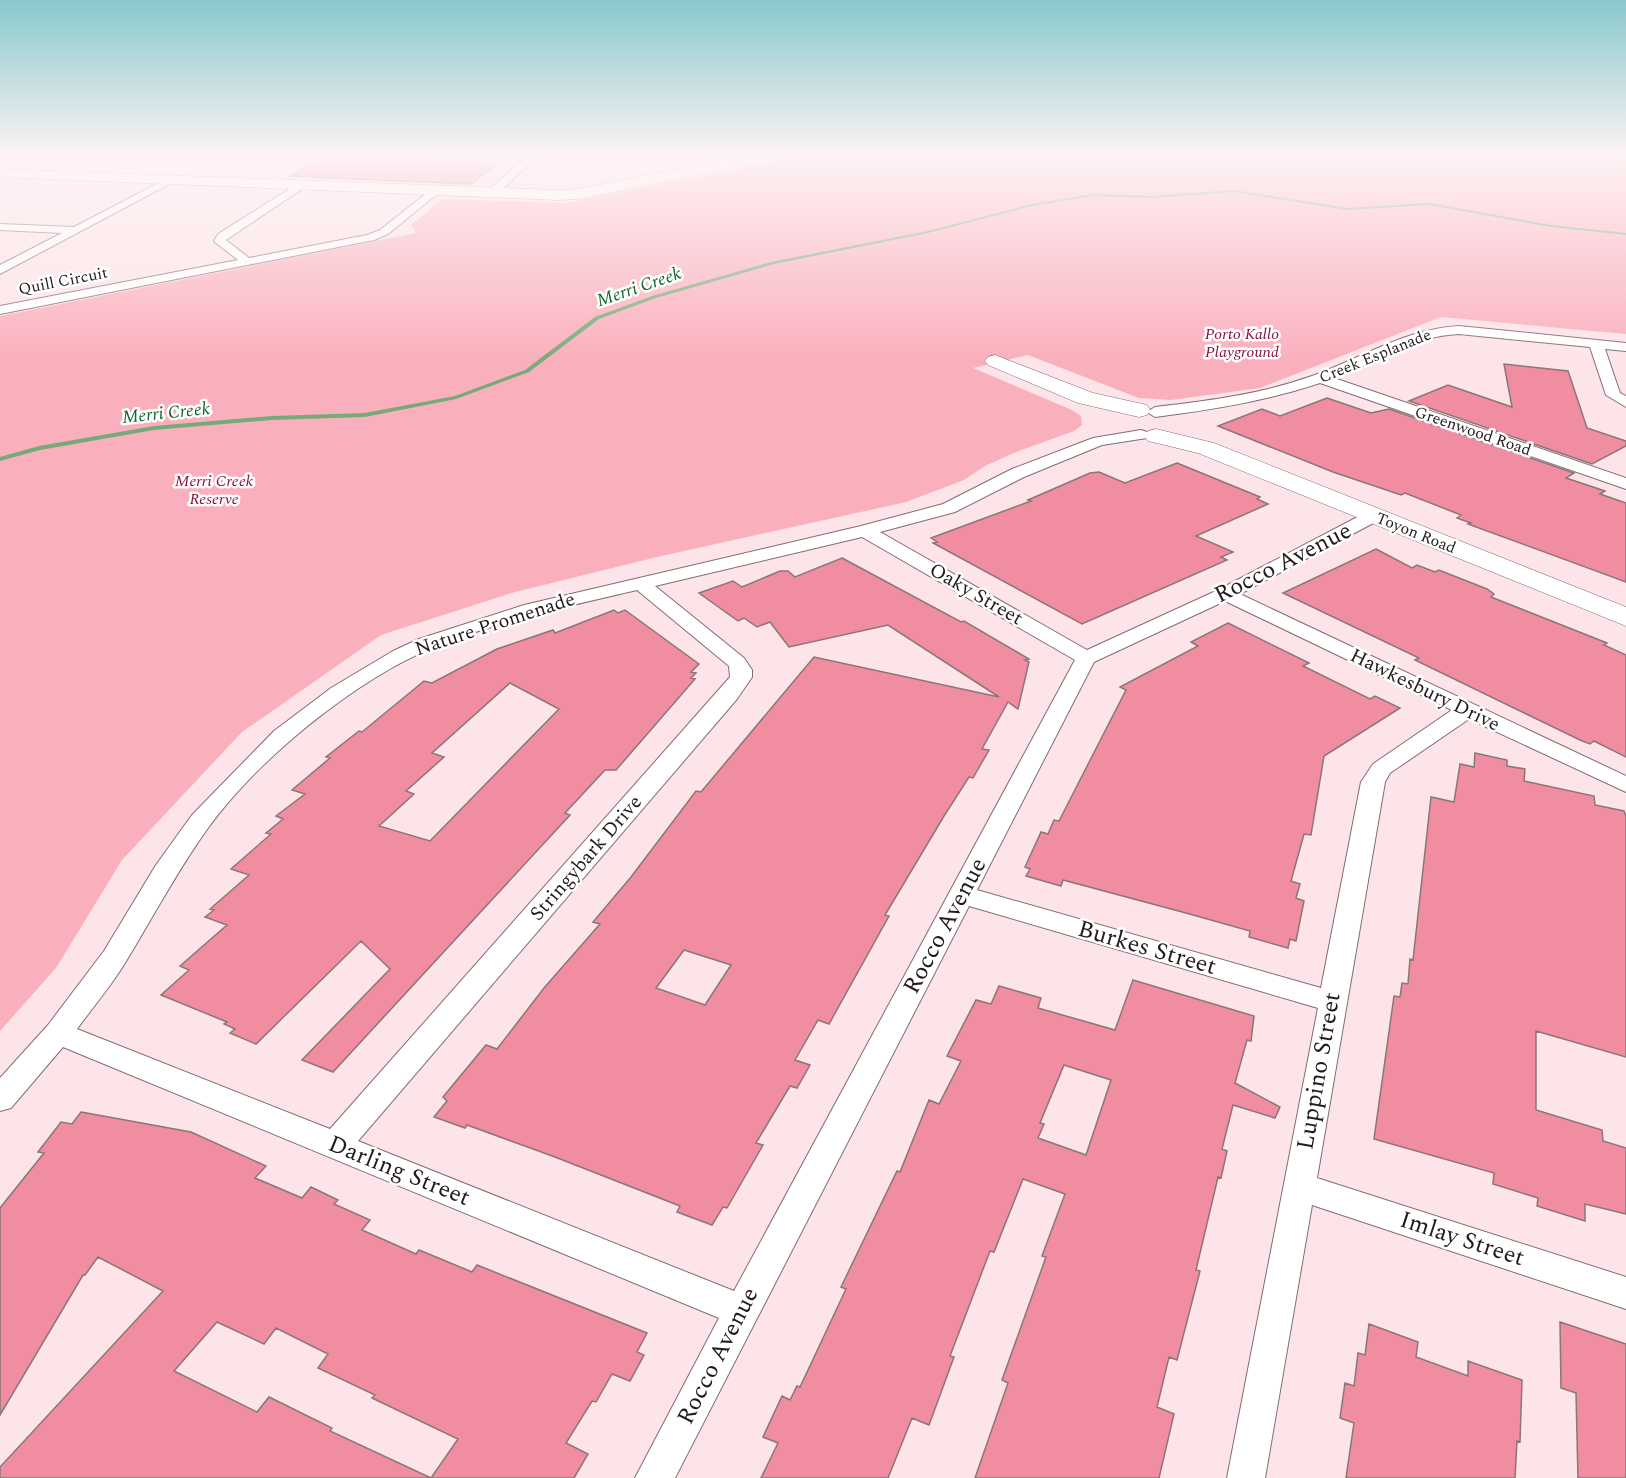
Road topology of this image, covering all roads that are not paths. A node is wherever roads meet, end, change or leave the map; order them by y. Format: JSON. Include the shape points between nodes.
{"nodes":[{"id":1,"x":88,"y":224,"type":"edge"},
{"id":2,"x":241,"y":224,"type":"edge"},
{"id":3,"x":391,"y":224,"type":"edge"},
{"id":4,"x":0,"y":227,"type":"edge"},
{"id":5,"x":74,"y":231,"type":"junction"},
{"id":6,"x":246,"y":261,"type":"junction"},
{"id":7,"x":0,"y":270,"type":"edge"},
{"id":8,"x":0,"y":310,"type":"edge"},
{"id":9,"x":1596,"y":344,"type":"junction"},
{"id":10,"x":1626,"y":347,"type":"edge"},
{"id":11,"x":994,"y":361,"type":"dead end"},
{"id":12,"x":1320,"y":378,"type":"junction"},
{"id":13,"x":1086,"y":398,"type":"junction"},
{"id":14,"x":1626,"y":402,"type":"edge"},
{"id":15,"x":1198,"y":407,"type":"junction"},
{"id":16,"x":1147,"y":411,"type":"junction"},
{"id":17,"x":1115,"y":422,"type":"junction"},
{"id":18,"x":1179,"y":425,"type":"junction"},
{"id":19,"x":1149,"y":435,"type":"junction"},
{"id":20,"x":1099,"y":441,"type":"junction"},
{"id":21,"x":1206,"y":448,"type":"junction"},
{"id":22,"x":1626,"y":484,"type":"edge"},
{"id":23,"x":1373,"y":516,"type":"junction"},
{"id":24,"x":865,"y":531,"type":"junction"},
{"id":25,"x":640,"y":583,"type":"junction"},
{"id":26,"x":1225,"y":594,"type":"junction"},
{"id":27,"x":1626,"y":617,"type":"edge"},
{"id":28,"x":1086,"y":658,"type":"junction"},
{"id":29,"x":1467,"y":710,"type":"junction"},
{"id":30,"x":1626,"y":785,"type":"edge"},
{"id":31,"x":963,"y":895,"type":"junction"},
{"id":32,"x":1331,"y":1001,"type":"junction"},
{"id":33,"x":58,"y":1033,"type":"junction"},
{"id":34,"x":0,"y":1099,"type":"edge"},
{"id":35,"x":335,"y":1145,"type":"junction"},
{"id":36,"x":1298,"y":1186,"type":"junction"},
{"id":37,"x":1626,"y":1293,"type":"edge"},
{"id":38,"x":741,"y":1310,"type":"junction"},
{"id":39,"x":654,"y":1478,"type":"edge"},
{"id":40,"x":1246,"y":1478,"type":"edge"}],
"edges":[{"from":1,"to":5,"type":"street"},
{"from":2,"to":6,"type":"street","via":[[220,241]]},
{"from":3,"to":6,"type":"street","name":"Quill Circuit","via":[[375,236]]},
{"from":4,"to":5,"type":"street"},
{"from":5,"to":7,"type":"street"},
{"from":6,"to":8,"type":"street","name":"Quill Circuit"},
{"from":9,"to":10,"type":"street","name":"Creek Esplanade"},
{"from":9,"to":12,"type":"street","name":"Creek Esplanade","via":[[1441,330]]},
{"from":9,"to":14,"type":"street","via":[[1613,396]]},
{"from":11,"to":13,"type":"street"},
{"from":12,"to":15,"type":"street","name":"Creek Esplanade","via":[[1252,399]]},
{"from":12,"to":22,"type":"street","name":"Greenwood Road"},
{"from":13,"to":16,"type":"street"},
{"from":13,"to":17,"type":"street"},
{"from":15,"to":16,"type":"street","name":"Creek Esplanade"},
{"from":15,"to":18,"type":"street"},
{"from":16,"to":17,"type":"street","via":[[1123,413]]},
{"from":16,"to":18,"type":"street","name":"Toyon Road","via":[[1172,417]]},
{"from":17,"to":19,"type":"street","name":"Toyon Road","via":[[1125,431]]},
{"from":17,"to":20,"type":"street","name":"Nature Promenade"},
{"from":18,"to":19,"type":"street","via":[[1172,433]]},
{"from":18,"to":21,"type":"street","name":"Toyon Road"},
{"from":19,"to":20,"type":"street","name":"Nature Promenade"},
{"from":19,"to":21,"type":"street","name":"Toyon Road"},
{"from":20,"to":24,"type":"street","name":"Nature Promenade","via":[[1018,473],[949,507]]},
{"from":21,"to":23,"type":"street","name":"Toyon Road"},
{"from":23,"to":26,"type":"street","name":"Rocco Avenue"},
{"from":23,"to":27,"type":"street","name":"Toyon Road"},
{"from":24,"to":25,"type":"street","name":"Nature Promenade"},
{"from":24,"to":28,"type":"street","name":"Oaky Street"},
{"from":25,"to":33,"type":"street","name":"Nature Promenade","via":[[531,609],[400,655],[339,693],[282,736],[201,820],[165,871],[114,958]]},
{"from":25,"to":35,"type":"street","name":"Stringybark Drive","via":[[737,662],[741,677]]},
{"from":26,"to":28,"type":"street","name":"Rocco Avenue"},
{"from":26,"to":29,"type":"street","name":"Hawkesbury Drive"},
{"from":28,"to":31,"type":"street","name":"Rocco Avenue"},
{"from":29,"to":30,"type":"street","name":"Hawkesbury Drive"},
{"from":29,"to":32,"type":"street","name":"Luppino Street","via":[[1381,769],[1373,782]]},
{"from":31,"to":32,"type":"street","name":"Burkes Street"},
{"from":31,"to":38,"type":"street","name":"Rocco Avenue"},
{"from":32,"to":36,"type":"street","name":"Luppino Street"},
{"from":33,"to":34,"type":"street","name":"Nature Promenade"},
{"from":33,"to":35,"type":"street","name":"Darling Street"},
{"from":35,"to":38,"type":"street","name":"Darling Street"},
{"from":36,"to":37,"type":"street","name":"Imlay Street"},
{"from":36,"to":40,"type":"street","name":"Luppino Street"},
{"from":38,"to":39,"type":"street","name":"Rocco Avenue"}]}
